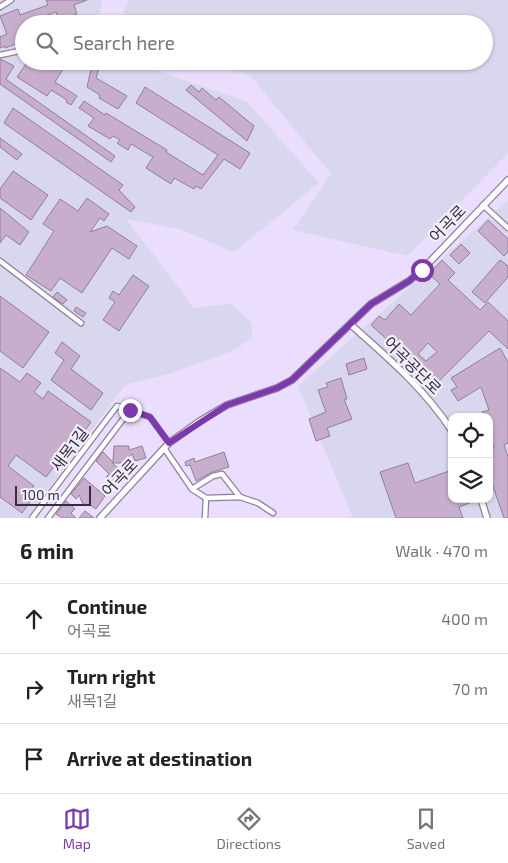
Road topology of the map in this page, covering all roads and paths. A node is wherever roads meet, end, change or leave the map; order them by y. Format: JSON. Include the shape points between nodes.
{"nodes":[{"id":1,"x":11,"y":0,"type":"edge"},
{"id":2,"x":0,"y":7,"type":"edge"},
{"id":3,"x":15,"y":52,"type":"edge"},
{"id":4,"x":0,"y":55,"type":"edge"},
{"id":5,"x":508,"y":180,"type":"edge"},
{"id":6,"x":483,"y":205,"type":"junction"},
{"id":7,"x":508,"y":228,"type":"edge"},
{"id":8,"x":0,"y":261,"type":"edge"},
{"id":9,"x":81,"y":322,"type":"dead end"},
{"id":10,"x":350,"y":324,"type":"junction"},
{"id":11,"x":130,"y":410,"type":"junction"},
{"id":12,"x":448,"y":425,"type":"edge"},
{"id":13,"x":169,"y":443,"type":"junction"},
{"id":14,"x":164,"y":448,"type":"junction"},
{"id":15,"x":192,"y":489,"type":"junction"},
{"id":16,"x":240,"y":497,"type":"junction"},
{"id":17,"x":206,"y":498,"type":"junction"},
{"id":18,"x":482,"y":503,"type":"edge"},
{"id":19,"x":273,"y":513,"type":"dead end"},
{"id":20,"x":32,"y":518,"type":"edge"},
{"id":21,"x":48,"y":518,"type":"edge"},
{"id":22,"x":100,"y":518,"type":"edge"},
{"id":23,"x":205,"y":518,"type":"edge"},
{"id":24,"x":487,"y":518,"type":"edge"}],
"edges":[{"from":1,"to":2,"type":"street"},
{"from":3,"to":4,"type":"street"},
{"from":5,"to":6,"type":"street","name":"어곡로"},
{"from":6,"to":7,"type":"street"},
{"from":6,"to":10,"type":"street","name":"어곡로","via":[[422,270],[371,304]]},
{"from":8,"to":9,"type":"street"},
{"from":10,"to":12,"type":"street","name":"어곡공단로","via":[[414,381]]},
{"from":10,"to":13,"type":"street","name":"어곡로","via":[[292,380],[227,405]]},
{"from":11,"to":13,"type":"street","via":[[150,417]]},
{"from":11,"to":20,"type":"street","name":"새목1길","via":[[117,406]]},
{"from":11,"to":21,"type":"street","name":"새목1길"},
{"from":13,"to":14,"type":"street","name":"어곡로"},
{"from":14,"to":15,"type":"street"},
{"from":14,"to":22,"type":"street","name":"어곡로"},
{"from":15,"to":16,"type":"street","via":[[212,476],[222,474]]},
{"from":15,"to":17,"type":"street"},
{"from":16,"to":17,"type":"street"},
{"from":16,"to":19,"type":"street"},
{"from":17,"to":23,"type":"street"},
{"from":18,"to":24,"type":"street"}]}
